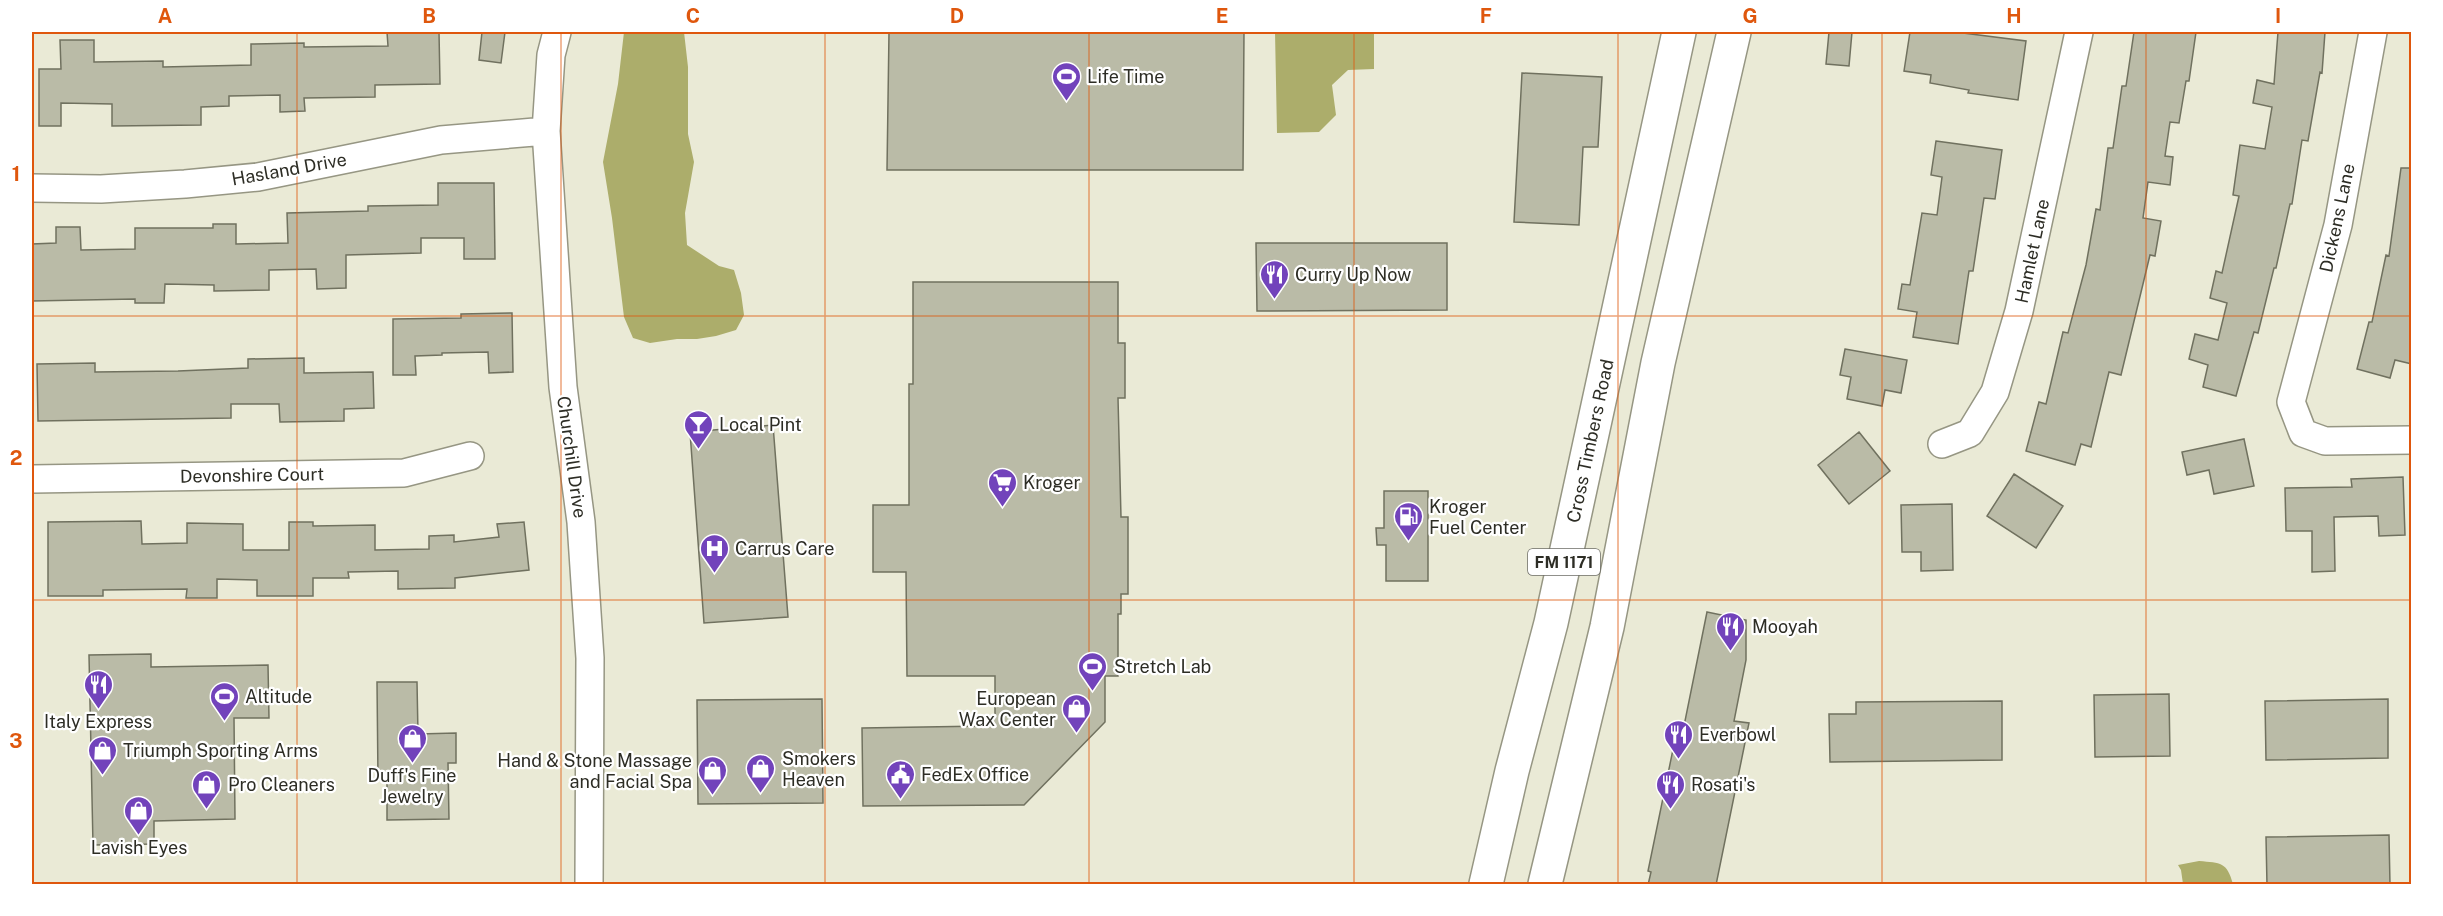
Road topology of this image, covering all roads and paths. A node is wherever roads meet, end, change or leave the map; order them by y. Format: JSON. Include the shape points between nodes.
{"nodes":[{"id":1,"x":557,"y":32,"type":"edge"},
{"id":2,"x":1679,"y":32,"type":"edge"},
{"id":3,"x":1734,"y":32,"type":"edge"},
{"id":4,"x":2079,"y":32,"type":"edge"},
{"id":5,"x":2373,"y":32,"type":"edge"},
{"id":6,"x":546,"y":131,"type":"junction"},
{"id":7,"x":32,"y":188,"type":"edge"},
{"id":8,"x":1609,"y":352,"type":"junction"},
{"id":9,"x":1658,"y":363,"type":"junction"},
{"id":10,"x":2412,"y":440,"type":"edge"},
{"id":11,"x":1942,"y":444,"type":"dead end"},
{"id":12,"x":470,"y":456,"type":"dead end"},
{"id":13,"x":32,"y":479,"type":"edge"},
{"id":14,"x":589,"y":885,"type":"edge"},
{"id":15,"x":1486,"y":885,"type":"edge"},
{"id":16,"x":1545,"y":885,"type":"edge"}],
"edges":[{"from":1,"to":6,"type":"street","name":"Churchill Drive","via":[[551,55]]},
{"from":2,"to":8,"type":"main road","name":"Cross Timbers Road","number":"FM 1171"},
{"from":3,"to":9,"type":"main road","number":"FM 1171"},
{"from":4,"to":11,"type":"street","name":"Hamlet Lane","via":[[2019,311],[1995,392],[1970,433]]},
{"from":5,"to":10,"type":"street","name":"Dickens Lane","via":[[2338,225],[2291,402],[2303,433],[2325,441]]},
{"from":6,"to":7,"type":"street","name":"Hasland Drive","via":[[441,140],[258,177],[101,189]]},
{"from":6,"to":14,"type":"street","name":"Churchill Drive","via":[[563,387],[581,522],[590,658]]},
{"from":8,"to":9,"type":"main road"},
{"from":8,"to":15,"type":"main road","name":"Cross Timbers Road","number":"FM 1171","via":[[1551,624]]},
{"from":9,"to":16,"type":"main road","number":"FM 1171","via":[[1607,627]]},
{"from":12,"to":13,"type":"street","name":"Devonshire Court","via":[[404,473]]}]}
